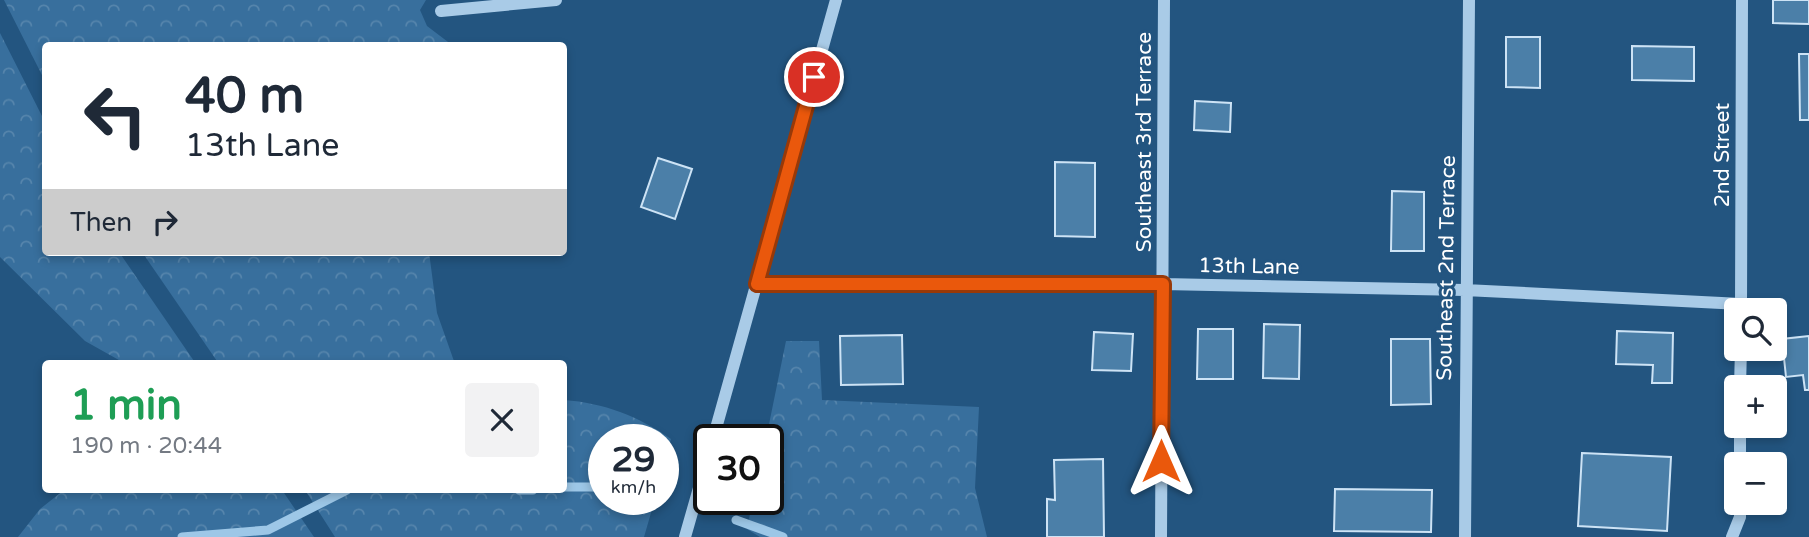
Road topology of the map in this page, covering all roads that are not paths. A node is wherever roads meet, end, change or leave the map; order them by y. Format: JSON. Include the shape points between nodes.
{"nodes":[{"id":1,"x":556,"y":0,"type":"edge"},
{"id":2,"x":836,"y":0,"type":"edge"},
{"id":3,"x":1164,"y":0,"type":"edge"},
{"id":4,"x":1469,"y":0,"type":"edge"},
{"id":5,"x":1742,"y":0,"type":"edge"},
{"id":6,"x":440,"y":11,"type":"dead end"},
{"id":7,"x":757,"y":284,"type":"junction"},
{"id":8,"x":1163,"y":284,"type":"junction"},
{"id":9,"x":1465,"y":289,"type":"junction"},
{"id":10,"x":1741,"y":298,"type":"edge"},
{"id":11,"x":1724,"y":306,"type":"edge"},
{"id":12,"x":717,"y":424,"type":"edge"},
{"id":13,"x":693,"y":509,"type":"edge"},
{"id":14,"x":1740,"y":515,"type":"edge"},
{"id":15,"x":685,"y":537,"type":"edge"},
{"id":16,"x":1161,"y":537,"type":"edge"},
{"id":17,"x":1465,"y":537,"type":"edge"},
{"id":18,"x":1732,"y":537,"type":"edge"}],
"edges":[{"from":1,"to":6,"type":"street"},
{"from":2,"to":7,"type":"street"},
{"from":3,"to":8,"type":"street","name":"Southeast 3rd Terrace"},
{"from":4,"to":9,"type":"street","name":"Southeast 2nd Terrace"},
{"from":5,"to":10,"type":"street","name":"2nd Street"},
{"from":7,"to":8,"type":"street","name":"13th Lane"},
{"from":7,"to":12,"type":"street"},
{"from":8,"to":9,"type":"street","name":"13th Lane"},
{"from":8,"to":16,"type":"street","name":"Southeast 3rd Terrace"},
{"from":9,"to":11,"type":"street","name":"13th Lane"},
{"from":9,"to":17,"type":"street","name":"Southeast 2nd Terrace"},
{"from":13,"to":15,"type":"street"},
{"from":14,"to":18,"type":"street"}]}
